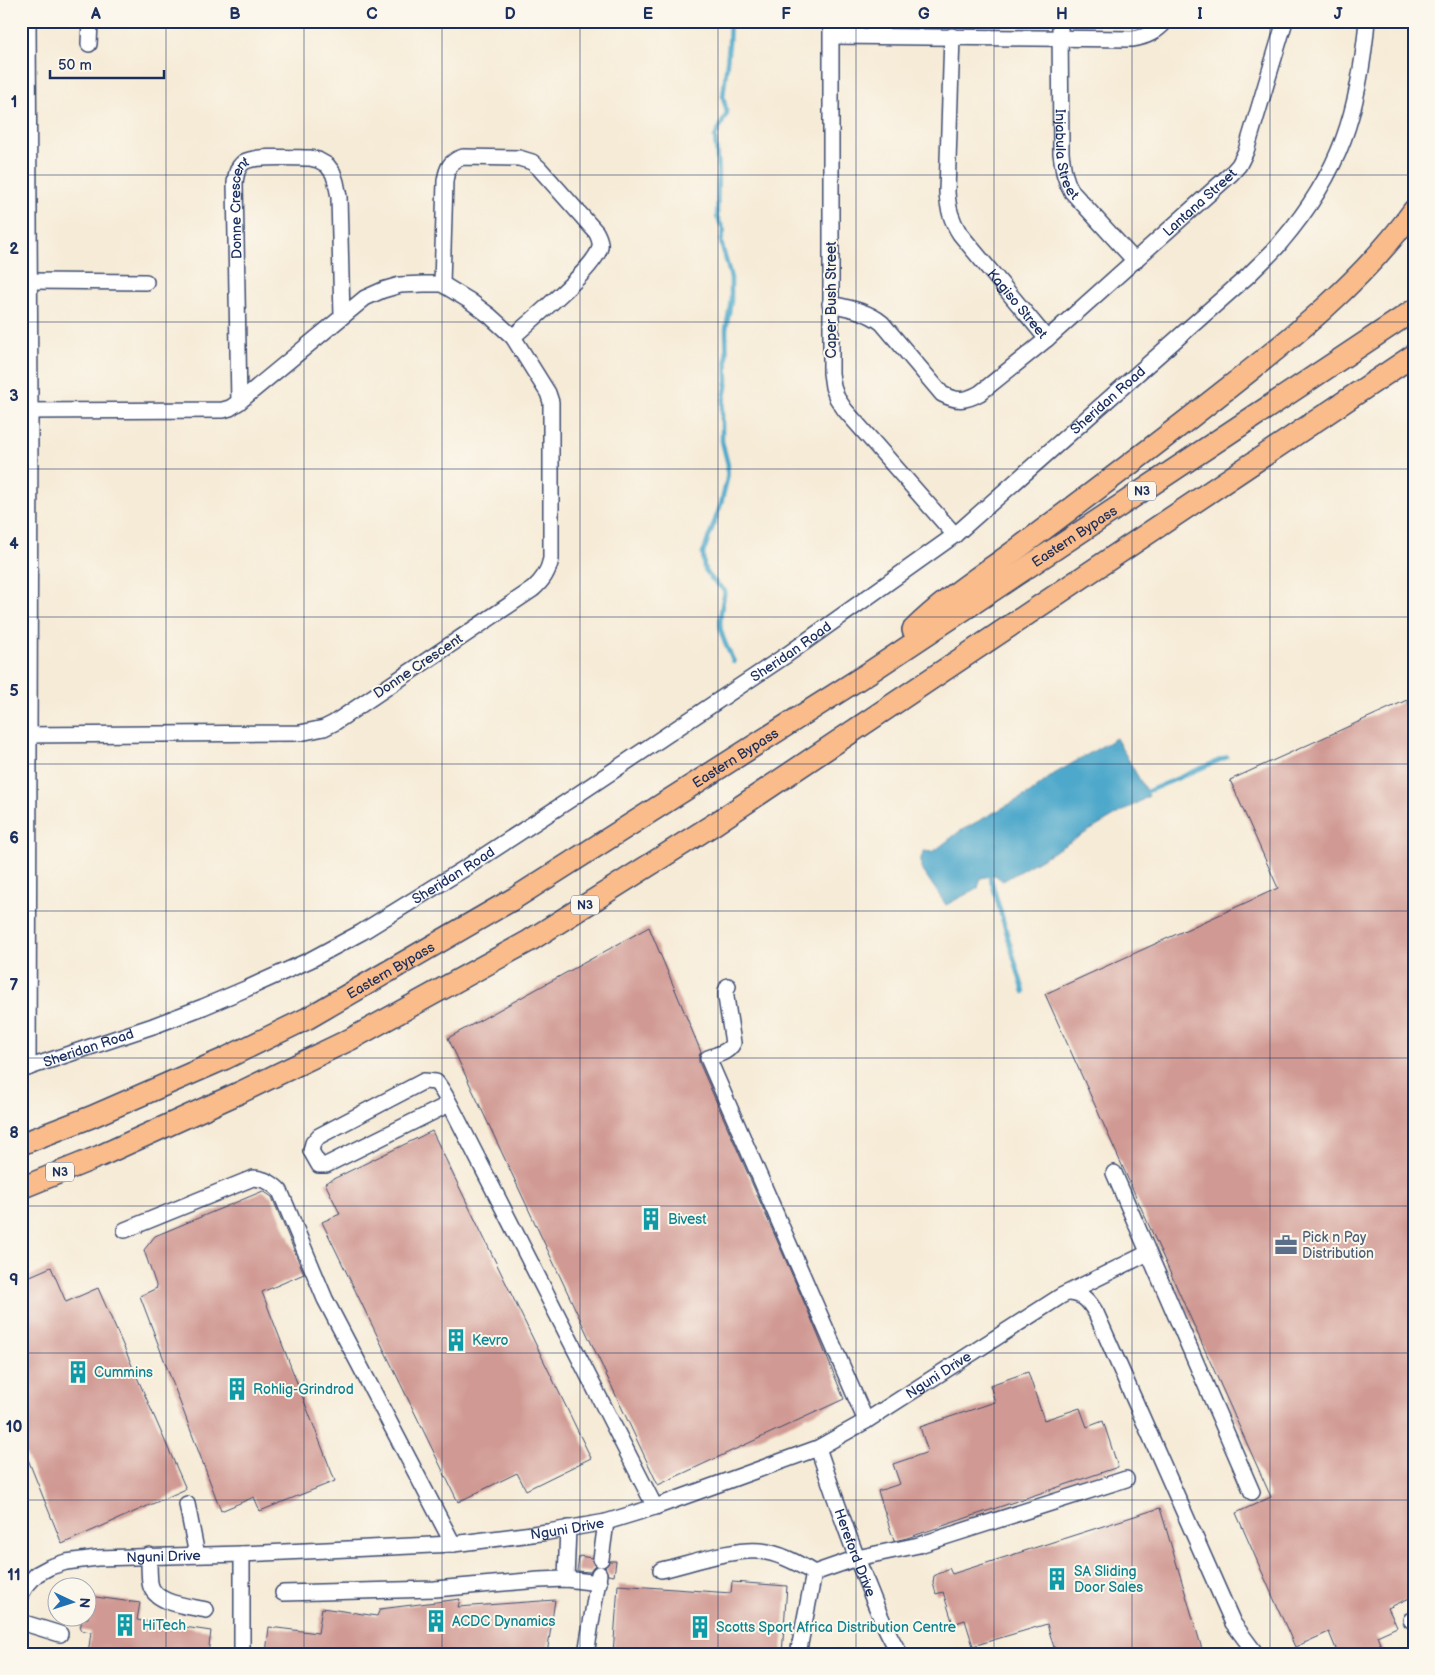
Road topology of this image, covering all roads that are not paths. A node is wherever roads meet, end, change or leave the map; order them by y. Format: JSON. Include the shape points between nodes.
{"nodes":[{"id":1,"x":28,"y":21,"type":"edge"},
{"id":2,"x":90,"y":21,"type":"edge"},
{"id":3,"x":1060,"y":21,"type":"edge"},
{"id":4,"x":1166,"y":21,"type":"edge"},
{"id":5,"x":1285,"y":21,"type":"edge"},
{"id":6,"x":1367,"y":21,"type":"edge"},
{"id":7,"x":832,"y":28,"type":"edge"},
{"id":8,"x":952,"y":36,"type":"junction"},
{"id":9,"x":1060,"y":37,"type":"junction"},
{"id":10,"x":90,"y":44,"type":"dead end"},
{"id":11,"x":25,"y":90,"type":"edge"},
{"id":12,"x":1414,"y":210,"type":"edge"},
{"id":13,"x":1135,"y":261,"type":"junction"},
{"id":14,"x":30,"y":281,"type":"junction"},
{"id":15,"x":146,"y":282,"type":"dead end"},
{"id":16,"x":442,"y":284,"type":"junction"},
{"id":17,"x":830,"y":304,"type":"junction"},
{"id":18,"x":1414,"y":310,"type":"edge"},
{"id":19,"x":342,"y":316,"type":"junction"},
{"id":20,"x":513,"y":337,"type":"junction"},
{"id":21,"x":1047,"y":339,"type":"junction"},
{"id":22,"x":1414,"y":355,"type":"edge"},
{"id":23,"x":239,"y":402,"type":"junction"},
{"id":24,"x":26,"y":411,"type":"edge"},
{"id":25,"x":955,"y":535,"type":"junction"},
{"id":26,"x":870,"y":672,"type":"junction"},
{"id":27,"x":26,"y":735,"type":"edge"},
{"id":28,"x":728,"y":986,"type":"dead end"},
{"id":29,"x":24,"y":1068,"type":"edge"},
{"id":30,"x":449,"y":1104,"type":"junction"},
{"id":31,"x":21,"y":1144,"type":"edge"},
{"id":32,"x":1114,"y":1173,"type":"dead end"},
{"id":33,"x":21,"y":1188,"type":"edge"},
{"id":34,"x":125,"y":1230,"type":"dead end"},
{"id":35,"x":1148,"y":1253,"type":"junction"},
{"id":36,"x":1070,"y":1293,"type":"junction"},
{"id":37,"x":866,"y":1421,"type":"junction"},
{"id":38,"x":818,"y":1448,"type":"junction"},
{"id":39,"x":1126,"y":1479,"type":"dead end"},
{"id":40,"x":1252,"y":1492,"type":"dead end"},
{"id":41,"x":187,"y":1504,"type":"dead end"},
{"id":42,"x":655,"y":1506,"type":"junction"},
{"id":43,"x":606,"y":1522,"type":"junction"},
{"id":44,"x":568,"y":1528,"type":"junction"},
{"id":45,"x":453,"y":1544,"type":"junction"},
{"id":46,"x":242,"y":1554,"type":"junction"},
{"id":47,"x":197,"y":1555,"type":"junction"},
{"id":48,"x":149,"y":1556,"type":"junction"},
{"id":49,"x":857,"y":1558,"type":"junction"},
{"id":50,"x":661,"y":1570,"type":"dead end"},
{"id":51,"x":600,"y":1572,"type":"junction"},
{"id":52,"x":814,"y":1573,"type":"junction"},
{"id":53,"x":566,"y":1579,"type":"junction"},
{"id":54,"x":283,"y":1593,"type":"dead end"},
{"id":55,"x":21,"y":1594,"type":"edge"},
{"id":56,"x":206,"y":1610,"type":"dead end"},
{"id":57,"x":21,"y":1622,"type":"edge"},
{"id":58,"x":60,"y":1634,"type":"dead end"},
{"id":59,"x":894,"y":1651,"type":"edge"},
{"id":60,"x":242,"y":1654,"type":"edge"},
{"id":61,"x":586,"y":1654,"type":"edge"},
{"id":62,"x":798,"y":1654,"type":"edge"},
{"id":63,"x":1256,"y":1654,"type":"edge"}],
"edges":[{"from":1,"to":11,"type":"street"},
{"from":2,"to":10,"type":"street"},
{"from":3,"to":9,"type":"street","name":"Injabula Street"},
{"from":4,"to":9,"type":"street","via":[[1156,32],[1133,39]]},
{"from":5,"to":13,"type":"street","name":"Lantana Street","via":[[1239,165]]},
{"from":6,"to":25,"type":"street","name":"Sheridan Road","via":[[1356,98],[1338,156],[1307,210],[1280,244]]},
{"from":7,"to":8,"type":"street"},
{"from":7,"to":17,"type":"street","name":"Caper Bush Street"},
{"from":8,"to":9,"type":"street"},
{"from":8,"to":21,"type":"street","name":"Kagiso Street","via":[[948,210],[960,234]]},
{"from":9,"to":13,"type":"street","name":"Injabula Street","via":[[1063,172],[1072,192]]},
{"from":11,"to":14,"type":"street"},
{"from":12,"to":26,"type":"highway","via":[[1372,260],[1291,338],[1148,451],[946,602]]},
{"from":13,"to":21,"type":"street","name":"Lantana Street"},
{"from":14,"to":15,"type":"street"},
{"from":14,"to":24,"type":"street"},
{"from":16,"to":19,"type":"street","via":[[400,285],[382,290],[365,298]]},
{"from":16,"to":20,"type":"street","name":"Donne Crescent","via":[[470,301]]},
{"from":16,"to":20,"type":"street","via":[[445,181],[450,164],[463,158],[519,158],[532,162],[596,232],[600,246],[578,277]]},
{"from":17,"to":21,"type":"street","name":"Kagiso Street","via":[[867,314],[882,323],[942,394],[961,401],[980,393]]},
{"from":17,"to":25,"type":"street","name":"Caper Bush Street","via":[[831,373],[837,398]]},
{"from":18,"to":26,"type":"highway","name":"Eastern Bypass","number":"N3"},
{"from":19,"to":23,"type":"street"},
{"from":19,"to":23,"type":"street","name":"Donne Crescent","via":[[339,197],[333,172],[327,165],[310,158],[244,162],[239,167],[235,183]]},
{"from":20,"to":27,"type":"street","name":"Donne Crescent","via":[[551,402],[551,559],[542,581],[533,589],[334,723],[314,731]]},
{"from":22,"to":33,"type":"highway","number":"N3","via":[[716,823],[529,941],[351,1039],[100,1156]]},
{"from":23,"to":24,"type":"street","via":[[230,408],[214,411]]},
{"from":24,"to":27,"type":"street"},
{"from":25,"to":29,"type":"street","name":"Sheridan Road","via":[[788,654],[582,792],[362,932],[310,960],[203,1008]]},
{"from":26,"to":31,"type":"highway","name":"Eastern Bypass","number":"N3","via":[[515,898],[308,1018],[91,1117]]},
{"from":27,"to":29,"type":"street"},
{"from":28,"to":37,"type":"street","via":[[726,998],[733,1043],[724,1052],[708,1058]]},
{"from":30,"to":30,"type":"street","via":[[436,1082],[424,1081],[319,1136],[311,1151],[318,1165],[326,1166]]},
{"from":30,"to":42,"type":"street"},
{"from":32,"to":35,"type":"street"},
{"from":34,"to":45,"type":"street","via":[[253,1178],[272,1183],[280,1191],[325,1299]]},
{"from":35,"to":36,"type":"street","name":"Nguni Drive"},
{"from":35,"to":40,"type":"street"},
{"from":36,"to":37,"type":"street","name":"Nguni Drive"},
{"from":36,"to":63,"type":"street","via":[[1085,1298],[1096,1312],[1233,1623]]},
{"from":37,"to":38,"type":"street","name":"Nguni Drive"},
{"from":38,"to":42,"type":"street","name":"Nguni Drive"},
{"from":38,"to":49,"type":"street","name":"Hereford Drive"},
{"from":39,"to":49,"type":"street","via":[[919,1545]]},
{"from":41,"to":47,"type":"street"},
{"from":42,"to":43,"type":"street","name":"Nguni Drive"},
{"from":43,"to":44,"type":"street","name":"Nguni Drive"},
{"from":43,"to":51,"type":"street"},
{"from":44,"to":45,"type":"street","name":"Nguni Drive"},
{"from":44,"to":53,"type":"street"},
{"from":45,"to":46,"type":"street","name":"Nguni Drive"},
{"from":46,"to":47,"type":"street","name":"Nguni Drive"},
{"from":46,"to":60,"type":"street"},
{"from":47,"to":48,"type":"street","name":"Nguni Drive"},
{"from":48,"to":55,"type":"street","name":"Nguni Drive","via":[[66,1562],[37,1574]]},
{"from":48,"to":56,"type":"street","via":[[150,1584],[158,1598]]},
{"from":49,"to":52,"type":"street"},
{"from":49,"to":59,"type":"street","name":"Hereford Drive"},
{"from":50,"to":52,"type":"street","via":[[748,1550],[775,1554]]},
{"from":51,"to":53,"type":"street"},
{"from":51,"to":61,"type":"street"},
{"from":52,"to":62,"type":"street"},
{"from":53,"to":54,"type":"street","via":[[435,1589]]},
{"from":57,"to":58,"type":"street"}]}
